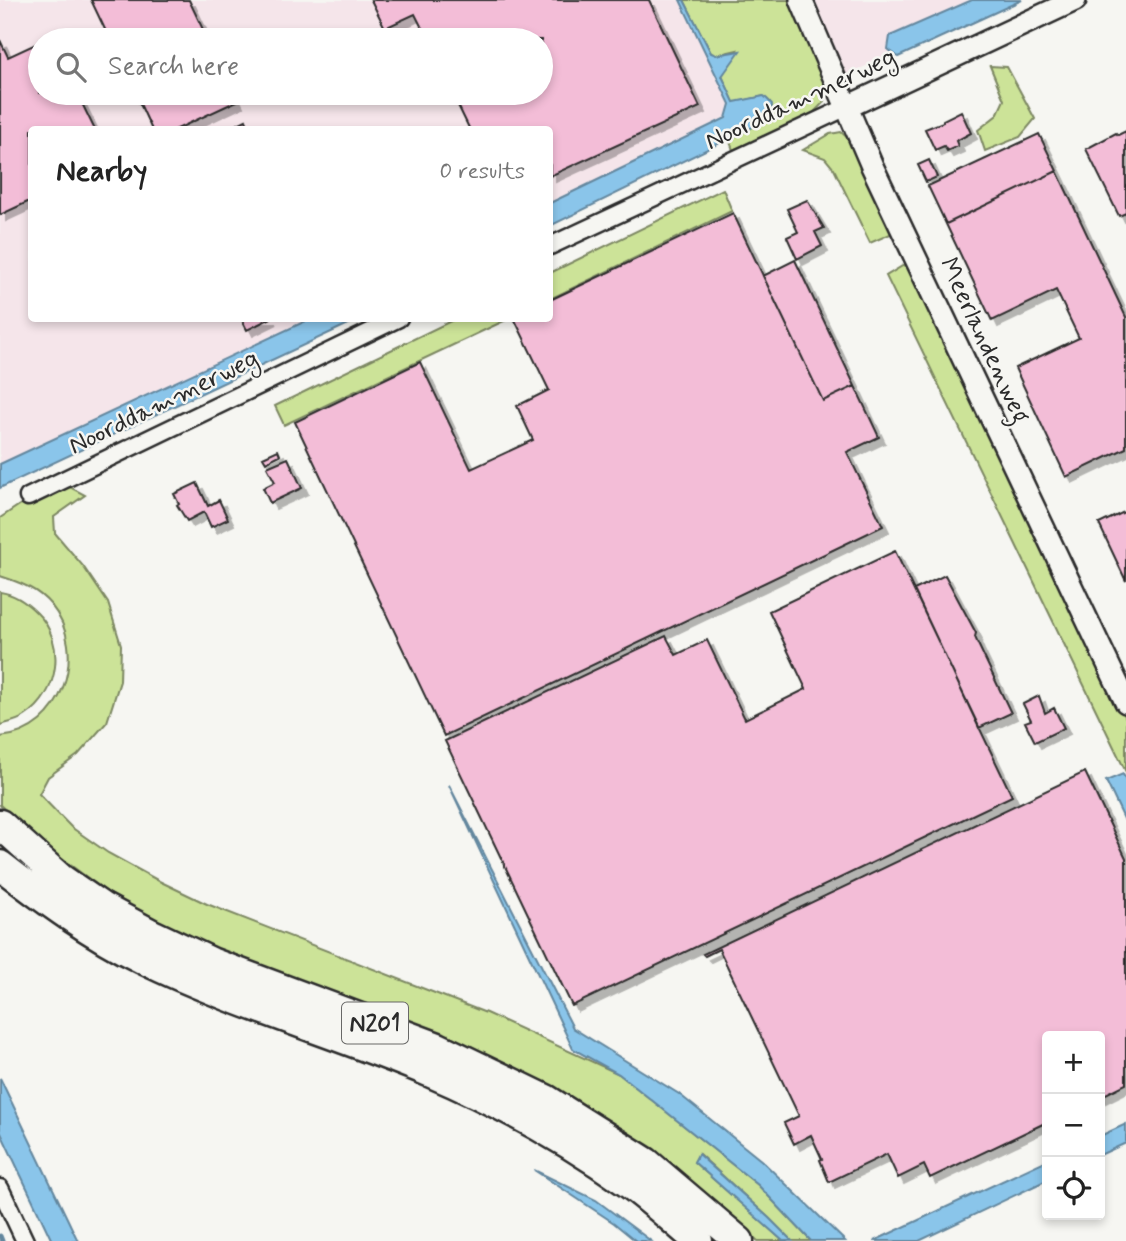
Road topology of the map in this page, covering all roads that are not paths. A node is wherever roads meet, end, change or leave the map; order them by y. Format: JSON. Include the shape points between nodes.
{"nodes":[{"id":1,"x":801,"y":0,"type":"edge"},
{"id":2,"x":1075,"y":0,"type":"edge"},
{"id":3,"x":847,"y":107,"type":"junction"},
{"id":4,"x":553,"y":245,"type":"edge"},
{"id":5,"x":391,"y":322,"type":"edge"},
{"id":6,"x":28,"y":497,"type":"dead end"},
{"id":7,"x":1126,"y":702,"type":"edge"},
{"id":8,"x":0,"y":824,"type":"edge"},
{"id":9,"x":0,"y":866,"type":"edge"},
{"id":10,"x":0,"y":1188,"type":"edge"},
{"id":11,"x":25,"y":1241,"type":"edge"},
{"id":12,"x":698,"y":1241,"type":"edge"},
{"id":13,"x":739,"y":1241,"type":"edge"}],
"edges":[{"from":1,"to":3,"type":"street","name":"Meerlandenweg"},
{"from":2,"to":3,"type":"street","name":"Noorddammerweg"},
{"from":3,"to":4,"type":"street","name":"Noorddammerweg"},
{"from":3,"to":7,"type":"street","name":"Meerlandenweg"},
{"from":5,"to":6,"type":"street","name":"Noorddammerweg"},
{"from":8,"to":13,"type":"highway","number":"N201","via":[[60,878],[154,935],[211,962],[438,1047],[546,1099],[646,1162]]},
{"from":9,"to":12,"type":"highway","number":"N201","via":[[45,901],[141,959],[430,1073],[530,1120],[629,1184]]},
{"from":10,"to":11,"type":"street"}]}
